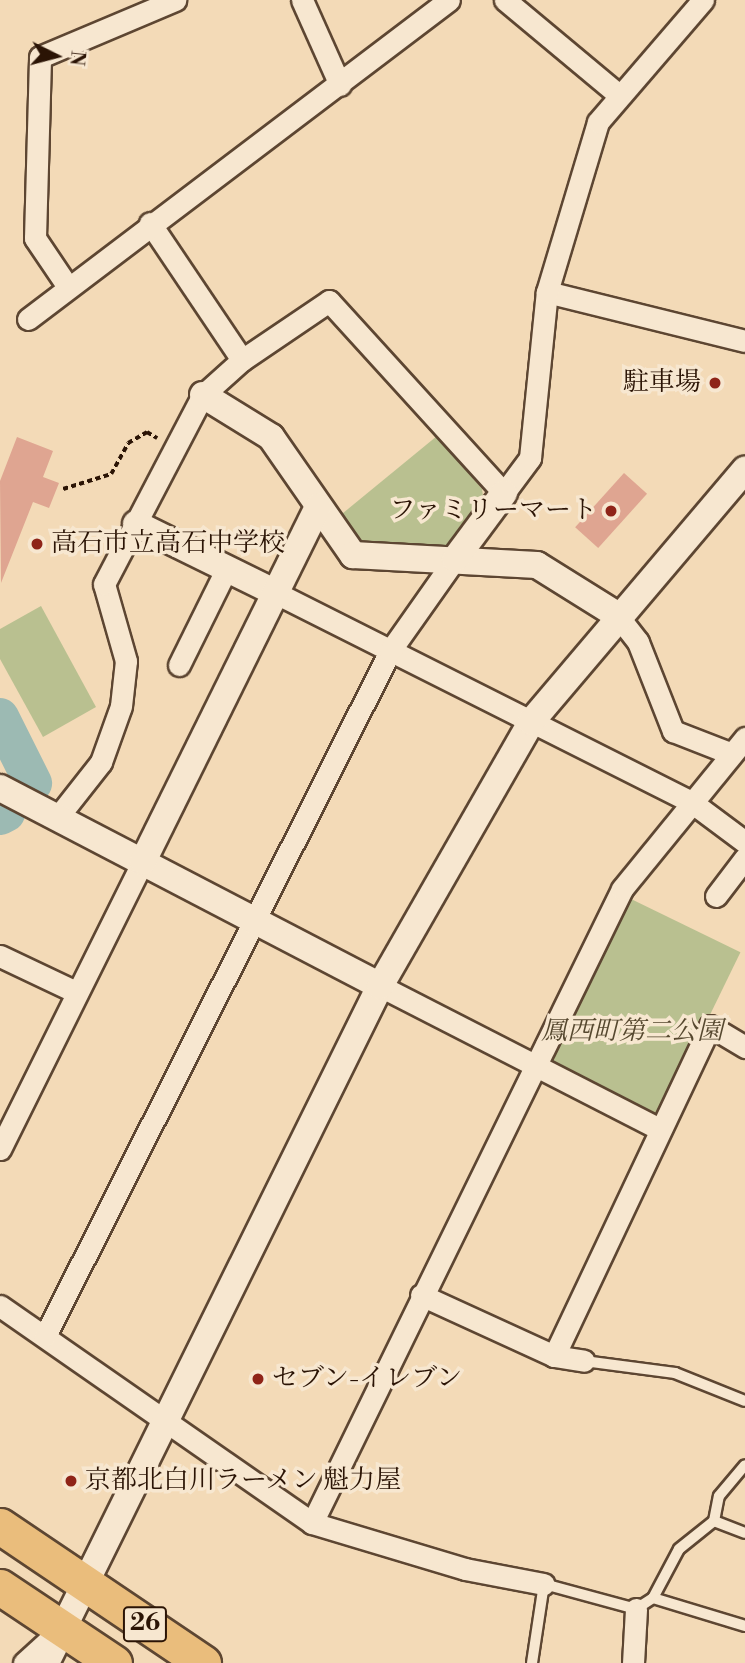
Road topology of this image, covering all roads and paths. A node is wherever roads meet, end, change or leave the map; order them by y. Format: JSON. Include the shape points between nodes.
{"nodes":[{"id":1,"x":175,"y":0,"type":"edge"},
{"id":2,"x":302,"y":0,"type":"edge"},
{"id":3,"x":449,"y":0,"type":"edge"},
{"id":4,"x":505,"y":0,"type":"edge"},
{"id":5,"x":702,"y":0,"type":"edge"},
{"id":6,"x":340,"y":85,"type":"junction"},
{"id":7,"x":619,"y":95,"type":"junction"},
{"id":8,"x":150,"y":223,"type":"junction"},
{"id":9,"x":68,"y":286,"type":"junction"},
{"id":10,"x":547,"y":292,"type":"junction"},
{"id":11,"x":28,"y":319,"type":"dead end"},
{"id":12,"x":745,"y":341,"type":"edge"},
{"id":13,"x":242,"y":360,"type":"junction"},
{"id":14,"x":203,"y":395,"type":"junction"},
{"id":15,"x":180,"y":438,"type":"junction"},
{"id":16,"x":742,"y":478,"type":"edge"},
{"id":17,"x":63,"y":489,"type":"dead end"},
{"id":18,"x":504,"y":493,"type":"junction"},
{"id":19,"x":318,"y":507,"type":"junction"},
{"id":20,"x":136,"y":524,"type":"junction"},
{"id":21,"x":455,"y":559,"type":"junction"},
{"id":22,"x":226,"y":570,"type":"junction"},
{"id":23,"x":276,"y":593,"type":"junction"},
{"id":24,"x":617,"y":615,"type":"junction"},
{"id":25,"x":390,"y":651,"type":"junction"},
{"id":26,"x":179,"y":665,"type":"dead end"},
{"id":27,"x":531,"y":722,"type":"junction"},
{"id":28,"x":738,"y":746,"type":"edge"},
{"id":29,"x":1,"y":789,"type":"edge"},
{"id":30,"x":690,"y":801,"type":"junction"},
{"id":31,"x":57,"y":818,"type":"junction"},
{"id":32,"x":745,"y":842,"type":"edge"},
{"id":33,"x":745,"y":858,"type":"edge"},
{"id":34,"x":143,"y":861,"type":"junction"},
{"id":35,"x":716,"y":896,"type":"dead end"},
{"id":36,"x":253,"y":922,"type":"junction"},
{"id":37,"x":0,"y":956,"type":"edge"},
{"id":38,"x":380,"y":986,"type":"junction"},
{"id":39,"x":76,"y":992,"type":"junction"},
{"id":40,"x":745,"y":1046,"type":"edge"},
{"id":41,"x":534,"y":1068,"type":"junction"},
{"id":42,"x":660,"y":1129,"type":"junction"},
{"id":43,"x":0,"y":1149,"type":"edge"},
{"id":44,"x":421,"y":1295,"type":"junction"},
{"id":45,"x":0,"y":1306,"type":"edge"},
{"id":46,"x":45,"y":1336,"type":"junction"},
{"id":47,"x":554,"y":1356,"type":"junction"},
{"id":48,"x":584,"y":1361,"type":"joint"},
{"id":49,"x":745,"y":1401,"type":"edge"},
{"id":50,"x":166,"y":1417,"type":"junction"},
{"id":51,"x":745,"y":1465,"type":"edge"},
{"id":52,"x":714,"y":1521,"type":"junction"},
{"id":53,"x":312,"y":1523,"type":"junction"},
{"id":54,"x":0,"y":1527,"type":"edge"},
{"id":55,"x":745,"y":1533,"type":"edge"},
{"id":56,"x":87,"y":1584,"type":"junction"},
{"id":57,"x":544,"y":1584,"type":"junction"},
{"id":58,"x":0,"y":1587,"type":"edge"},
{"id":59,"x":644,"y":1603,"type":"junction"},
{"id":60,"x":745,"y":1626,"type":"edge"},
{"id":61,"x":62,"y":1628,"type":"junction"},
{"id":62,"x":24,"y":1663,"type":"edge"},
{"id":63,"x":46,"y":1663,"type":"edge"},
{"id":64,"x":114,"y":1663,"type":"edge"},
{"id":65,"x":203,"y":1663,"type":"edge"},
{"id":66,"x":532,"y":1663,"type":"edge"},
{"id":67,"x":633,"y":1663,"type":"edge"}],
"edges":[{"from":1,"to":9,"type":"street","via":[[40,57],[35,238]]},
{"from":2,"to":6,"type":"street"},
{"from":3,"to":6,"type":"street"},
{"from":4,"to":7,"type":"street"},
{"from":5,"to":7,"type":"street"},
{"from":6,"to":8,"type":"street"},
{"from":7,"to":10,"type":"street","via":[[598,122],[577,175]]},
{"from":8,"to":9,"type":"street"},
{"from":8,"to":13,"type":"street"},
{"from":9,"to":11,"type":"street"},
{"from":10,"to":12,"type":"street"},
{"from":10,"to":18,"type":"street","via":[[530,458]]},
{"from":13,"to":14,"type":"street"},
{"from":13,"to":18,"type":"street","via":[[329,301]]},
{"from":14,"to":15,"type":"street"},
{"from":14,"to":19,"type":"street","via":[[271,437]]},
{"from":15,"to":17,"type":"path","via":[[160,439],[147,432],[128,443],[111,474]]},
{"from":15,"to":20,"type":"street"},
{"from":16,"to":24,"type":"street"},
{"from":18,"to":21,"type":"street"},
{"from":19,"to":21,"type":"street","via":[[353,555]]},
{"from":19,"to":23,"type":"street"},
{"from":20,"to":22,"type":"street"},
{"from":20,"to":31,"type":"street","via":[[104,584],[126,661],[121,706],[101,762]]},
{"from":21,"to":24,"type":"street","via":[[537,565]]},
{"from":21,"to":25,"type":"street"},
{"from":22,"to":23,"type":"street"},
{"from":22,"to":26,"type":"street"},
{"from":23,"to":25,"type":"street"},
{"from":23,"to":34,"type":"street"},
{"from":24,"to":27,"type":"street"},
{"from":24,"to":28,"type":"street","via":[[638,642],[673,731]]},
{"from":25,"to":27,"type":"street"},
{"from":25,"to":36,"type":"street"},
{"from":27,"to":30,"type":"street"},
{"from":27,"to":38,"type":"street"},
{"from":28,"to":30,"type":"street"},
{"from":29,"to":31,"type":"street"},
{"from":30,"to":32,"type":"street"},
{"from":30,"to":41,"type":"street","via":[[622,889]]},
{"from":31,"to":34,"type":"street"},
{"from":33,"to":35,"type":"street"},
{"from":34,"to":36,"type":"street"},
{"from":34,"to":39,"type":"street"},
{"from":36,"to":38,"type":"street"},
{"from":36,"to":46,"type":"street"},
{"from":37,"to":39,"type":"street"},
{"from":38,"to":41,"type":"street"},
{"from":38,"to":50,"type":"street"},
{"from":39,"to":43,"type":"street"},
{"from":40,"to":42,"type":"street","via":[[710,1026]]},
{"from":41,"to":42,"type":"street"},
{"from":41,"to":44,"type":"street"},
{"from":42,"to":47,"type":"street"},
{"from":44,"to":47,"type":"street"},
{"from":44,"to":53,"type":"street"},
{"from":45,"to":46,"type":"street"},
{"from":46,"to":50,"type":"street"},
{"from":47,"to":48,"type":"street"},
{"from":48,"to":49,"type":"lane","via":[[676,1373]]},
{"from":50,"to":53,"type":"street"},
{"from":50,"to":56,"type":"street"},
{"from":51,"to":52,"type":"lane","via":[[719,1496]]},
{"from":52,"to":55,"type":"lane"},
{"from":52,"to":59,"type":"lane","via":[[679,1549]]},
{"from":53,"to":57,"type":"street","via":[[465,1569]]},
{"from":54,"to":56,"type":"highway","number":"26"},
{"from":56,"to":61,"type":"street"},
{"from":56,"to":65,"type":"highway","number":"26"},
{"from":57,"to":59,"type":"lane"},
{"from":57,"to":66,"type":"lane"},
{"from":58,"to":61,"type":"highway","number":"26"},
{"from":59,"to":60,"type":"lane"},
{"from":59,"to":67,"type":"street"},
{"from":61,"to":62,"type":"street"},
{"from":61,"to":63,"type":"street"},
{"from":61,"to":64,"type":"highway","number":"26"}]}
